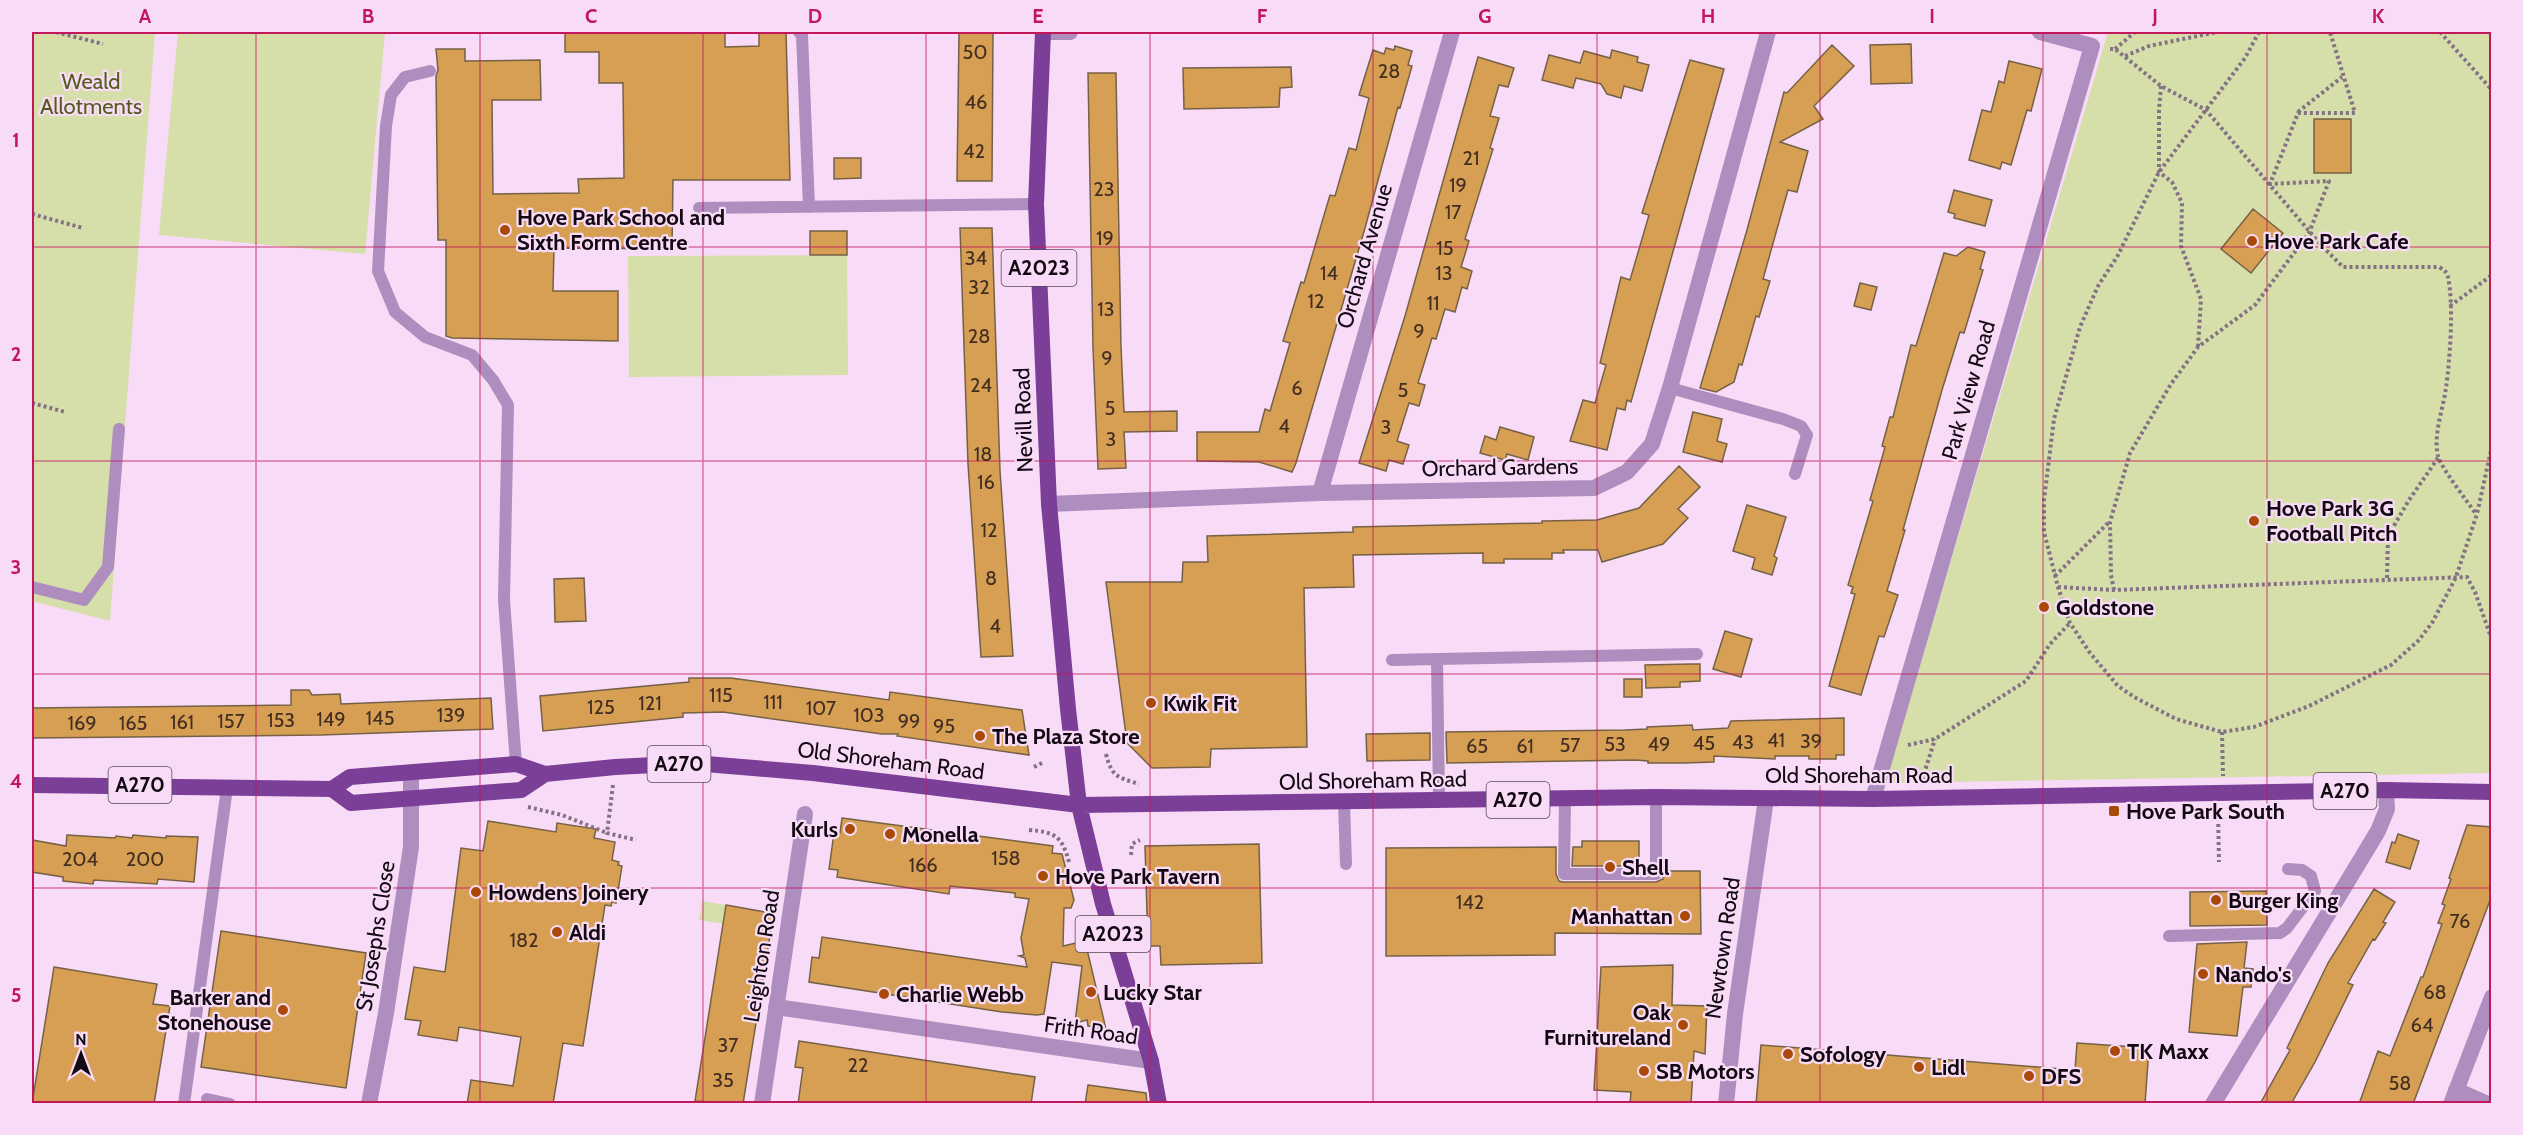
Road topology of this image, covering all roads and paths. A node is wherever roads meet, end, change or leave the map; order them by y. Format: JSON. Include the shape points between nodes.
{"nodes":[{"id":1,"x":56,"y":32,"type":"edge"},
{"id":2,"x":799,"y":32,"type":"edge"},
{"id":3,"x":1043,"y":32,"type":"edge"},
{"id":4,"x":1070,"y":32,"type":"edge"},
{"id":5,"x":1452,"y":32,"type":"edge"},
{"id":6,"x":1768,"y":32,"type":"edge"},
{"id":7,"x":2040,"y":32,"type":"edge"},
{"id":8,"x":2135,"y":32,"type":"edge"},
{"id":9,"x":2217,"y":32,"type":"edge"},
{"id":10,"x":2259,"y":32,"type":"edge"},
{"id":11,"x":2330,"y":32,"type":"edge"},
{"id":12,"x":2440,"y":32,"type":"edge"},
{"id":13,"x":2084,"y":39,"type":"edge"},
{"id":14,"x":103,"y":44,"type":"dead end"},
{"id":15,"x":2115,"y":49,"type":"junction"},
{"id":16,"x":2125,"y":57,"type":"junction"},
{"id":17,"x":430,"y":71,"type":"dead end"},
{"id":18,"x":2342,"y":77,"type":"junction"},
{"id":19,"x":2161,"y":86,"type":"junction"},
{"id":20,"x":2492,"y":90,"type":"edge"},
{"id":21,"x":2206,"y":110,"type":"junction"},
{"id":22,"x":2298,"y":113,"type":"junction"},
{"id":23,"x":2159,"y":172,"type":"junction"},
{"id":24,"x":2270,"y":184,"type":"junction"},
{"id":25,"x":1036,"y":204,"type":"junction"},
{"id":26,"x":809,"y":207,"type":"junction"},
{"id":27,"x":699,"y":208,"type":"dead end"},
{"id":28,"x":32,"y":214,"type":"edge"},
{"id":29,"x":83,"y":228,"type":"dead end"},
{"id":30,"x":2311,"y":231,"type":"junction"},
{"id":31,"x":2492,"y":275,"type":"edge"},
{"id":32,"x":2450,"y":306,"type":"junction"},
{"id":33,"x":2198,"y":348,"type":"junction"},
{"id":34,"x":1670,"y":388,"type":"junction"},
{"id":35,"x":32,"y":403,"type":"edge"},
{"id":36,"x":65,"y":412,"type":"dead end"},
{"id":37,"x":119,"y":429,"type":"dead end"},
{"id":38,"x":2492,"y":446,"type":"edge"},
{"id":39,"x":2438,"y":458,"type":"junction"},
{"id":40,"x":1795,"y":474,"type":"dead end"},
{"id":41,"x":1320,"y":493,"type":"junction"},
{"id":42,"x":1049,"y":504,"type":"junction"},
{"id":43,"x":2476,"y":514,"type":"junction"},
{"id":44,"x":2110,"y":522,"type":"junction"},
{"id":45,"x":2055,"y":577,"type":"junction"},
{"id":46,"x":2456,"y":577,"type":"junction"},
{"id":47,"x":2387,"y":578,"type":"junction"},
{"id":48,"x":32,"y":587,"type":"edge"},
{"id":49,"x":2058,"y":587,"type":"junction"},
{"id":50,"x":2114,"y":590,"type":"junction"},
{"id":51,"x":2070,"y":623,"type":"junction"},
{"id":52,"x":2492,"y":640,"type":"edge"},
{"id":53,"x":1697,"y":654,"type":"dead end"},
{"id":54,"x":1437,"y":659,"type":"junction"},
{"id":55,"x":1392,"y":660,"type":"dead end"},
{"id":56,"x":2222,"y":732,"type":"junction"},
{"id":57,"x":1935,"y":738,"type":"junction"},
{"id":58,"x":1887,"y":750,"type":"junction"},
{"id":59,"x":1106,"y":754,"type":"dead end"},
{"id":60,"x":1044,"y":762,"type":"dead end"},
{"id":61,"x":516,"y":764,"type":"junction"},
{"id":62,"x":615,"y":767,"type":"junction"},
{"id":63,"x":1034,"y":767,"type":"dead end"},
{"id":64,"x":411,"y":773,"type":"junction"},
{"id":65,"x":545,"y":774,"type":"junction"},
{"id":66,"x":1140,"y":784,"type":"dead end"},
{"id":67,"x":32,"y":785,"type":"edge"},
{"id":68,"x":227,"y":788,"type":"junction"},
{"id":69,"x":332,"y":789,"type":"junction"},
{"id":70,"x":2386,"y":790,"type":"junction"},
{"id":71,"x":2492,"y":792,"type":"edge"},
{"id":72,"x":2224,"y":794,"type":"junction"},
{"id":73,"x":1656,"y":798,"type":"junction"},
{"id":74,"x":1917,"y":798,"type":"junction"},
{"id":75,"x":1565,"y":799,"type":"junction"},
{"id":76,"x":1766,"y":799,"type":"junction"},
{"id":77,"x":1873,"y":799,"type":"junction"},
{"id":78,"x":410,"y":800,"type":"junction"},
{"id":79,"x":1439,"y":801,"type":"junction"},
{"id":80,"x":1344,"y":803,"type":"junction"},
{"id":81,"x":518,"y":805,"type":"dead end"},
{"id":82,"x":1079,"y":805,"type":"junction"},
{"id":83,"x":805,"y":814,"type":"dead end"},
{"id":84,"x":2218,"y":819,"type":"dead end"},
{"id":85,"x":1029,"y":830,"type":"dead end"},
{"id":86,"x":607,"y":833,"type":"junction"},
{"id":87,"x":636,"y":840,"type":"dead end"},
{"id":88,"x":1140,"y":840,"type":"dead end"},
{"id":89,"x":1131,"y":855,"type":"dead end"},
{"id":90,"x":1069,"y":862,"type":"dead end"},
{"id":91,"x":2219,"y":862,"type":"dead end"},
{"id":92,"x":1346,"y":864,"type":"dead end"},
{"id":93,"x":2288,"y":869,"type":"dead end"},
{"id":94,"x":2169,"y":936,"type":"dead end"},
{"id":95,"x":2492,"y":997,"type":"edge"},
{"id":96,"x":776,"y":1007,"type":"junction"},
{"id":97,"x":1151,"y":1061,"type":"junction"},
{"id":98,"x":2454,"y":1097,"type":"edge"},
{"id":99,"x":207,"y":1099,"type":"dead end"},
{"id":100,"x":184,"y":1104,"type":"edge"},
{"id":101,"x":230,"y":1104,"type":"edge"},
{"id":102,"x":369,"y":1104,"type":"edge"},
{"id":103,"x":762,"y":1104,"type":"edge"},
{"id":104,"x":1159,"y":1104,"type":"edge"},
{"id":105,"x":1726,"y":1104,"type":"edge"},
{"id":106,"x":2213,"y":1104,"type":"edge"},
{"id":107,"x":2488,"y":1104,"type":"edge"}],
"edges":[{"from":1,"to":14,"type":"path"},
{"from":2,"to":26,"type":"lane"},
{"from":3,"to":4,"type":"street"},
{"from":3,"to":25,"type":"main road","name":"Nevill Road","number":"A2023"},
{"from":5,"to":41,"type":"street","name":"Orchard Avenue"},
{"from":6,"to":34,"type":"street","name":"Orchard Gardens"},
{"from":7,"to":13,"type":"street"},
{"from":8,"to":15,"type":"path"},
{"from":9,"to":16,"type":"path","via":[[2149,46]]},
{"from":10,"to":21,"type":"path","via":[[2245,58]]},
{"from":11,"to":18,"type":"path"},
{"from":12,"to":20,"type":"path"},
{"from":13,"to":15,"type":"path"},
{"from":13,"to":58,"type":"street","name":"Park View Road"},
{"from":15,"to":16,"type":"path"},
{"from":16,"to":19,"type":"path"},
{"from":17,"to":61,"type":"lane","via":[[405,77],[391,95],[378,271],[395,312],[425,337],[472,355],[508,405],[504,600]]},
{"from":18,"to":22,"type":"path"},
{"from":18,"to":22,"type":"path","via":[[2355,113]]},
{"from":19,"to":21,"type":"path"},
{"from":19,"to":23,"type":"path"},
{"from":21,"to":23,"type":"path"},
{"from":21,"to":24,"type":"path"},
{"from":22,"to":24,"type":"path"},
{"from":23,"to":33,"type":"path","via":[[2172,182],[2182,203],[2181,246],[2201,298]]},
{"from":23,"to":45,"type":"path","via":[[2080,327],[2054,419],[2043,500],[2043,532]]},
{"from":24,"to":30,"type":"path"},
{"from":24,"to":30,"type":"path","via":[[2329,181]]},
{"from":25,"to":26,"type":"lane"},
{"from":25,"to":42,"type":"main road","name":"Nevill Road","number":"A2023"},
{"from":26,"to":27,"type":"lane"},
{"from":28,"to":29,"type":"path"},
{"from":30,"to":32,"type":"path","via":[[2343,267],[2443,269],[2448,277]]},
{"from":30,"to":33,"type":"path","via":[[2255,305]]},
{"from":31,"to":32,"type":"path"},
{"from":32,"to":39,"type":"path"},
{"from":33,"to":44,"type":"path","via":[[2171,384],[2130,453]]},
{"from":34,"to":40,"type":"lane","via":[[1801,426],[1807,435]]},
{"from":34,"to":41,"type":"street","name":"Orchard Gardens","via":[[1652,444],[1627,472],[1594,488]]},
{"from":35,"to":36,"type":"path"},
{"from":37,"to":48,"type":"lane","via":[[108,567],[84,600]]},
{"from":38,"to":43,"type":"path"},
{"from":39,"to":43,"type":"path"},
{"from":39,"to":47,"type":"path","via":[[2388,536]]},
{"from":41,"to":42,"type":"street","name":"Orchard Gardens"},
{"from":42,"to":82,"type":"main road","name":"Nevill Road","number":"A2023"},
{"from":43,"to":46,"type":"path"},
{"from":44,"to":45,"type":"path"},
{"from":44,"to":50,"type":"path"},
{"from":45,"to":49,"type":"path"},
{"from":46,"to":47,"type":"path"},
{"from":46,"to":52,"type":"path","via":[[2467,577]]},
{"from":46,"to":56,"type":"path","via":[[2432,623],[2391,665],[2309,706],[2254,727]]},
{"from":47,"to":50,"type":"path"},
{"from":49,"to":50,"type":"path"},
{"from":49,"to":51,"type":"path"},
{"from":51,"to":56,"type":"path","via":[[2118,686],[2134,698],[2176,719]]},
{"from":51,"to":57,"type":"path","via":[[2050,644],[2026,681]]},
{"from":53,"to":54,"type":"lane"},
{"from":54,"to":55,"type":"lane"},
{"from":54,"to":79,"type":"lane"},
{"from":56,"to":72,"type":"path"},
{"from":57,"to":58,"type":"path"},
{"from":57,"to":74,"type":"path"},
{"from":58,"to":77,"type":"street","name":"Park View Road"},
{"from":59,"to":66,"type":"path","via":[[1110,770],[1119,778]]},
{"from":60,"to":63,"type":"path"},
{"from":61,"to":64,"type":"main road","name":"Old Shoreham Road","number":"A270"},
{"from":61,"to":65,"type":"main road","name":"Old Shoreham Road","number":"A270"},
{"from":62,"to":65,"type":"main road","name":"Old Shoreham Road","number":"A270"},
{"from":62,"to":82,"type":"main road","name":"Old Shoreham Road","number":"A270","via":[[694,763]]},
{"from":62,"to":86,"type":"path"},
{"from":64,"to":69,"type":"main road","name":"Old Shoreham Road","number":"A270","via":[[351,777]]},
{"from":64,"to":78,"type":"street","name":"St Josephs Close"},
{"from":65,"to":78,"type":"main road","name":"Old Shoreham Road","number":"A270","via":[[521,790]]},
{"from":67,"to":68,"type":"main road","name":"Old Shoreham Road","number":"A270"},
{"from":68,"to":69,"type":"main road","name":"Old Shoreham Road","number":"A270"},
{"from":68,"to":100,"type":"lane"},
{"from":69,"to":78,"type":"main road","name":"Old Shoreham Road","number":"A270","via":[[351,803]]},
{"from":70,"to":71,"type":"main road","name":"Old Shoreham Road","number":"A270"},
{"from":70,"to":72,"type":"main road","name":"Old Shoreham Road","number":"A270"},
{"from":70,"to":106,"type":"street","via":[[2387,809],[2378,831]]},
{"from":72,"to":74,"type":"main road","name":"Old Shoreham Road","number":"A270"},
{"from":73,"to":75,"type":"main road","name":"Old Shoreham Road","number":"A270"},
{"from":73,"to":75,"type":"lane","via":[[1656,874],[1564,874]]},
{"from":73,"to":76,"type":"main road","name":"Old Shoreham Road","number":"A270"},
{"from":74,"to":77,"type":"main road","name":"Old Shoreham Road","number":"A270"},
{"from":75,"to":79,"type":"main road","name":"Old Shoreham Road","number":"A270"},
{"from":76,"to":77,"type":"main road","name":"Old Shoreham Road","number":"A270"},
{"from":76,"to":105,"type":"street","name":"Newtown Road"},
{"from":78,"to":102,"type":"street","name":"St Josephs Close","via":[[411,848]]},
{"from":79,"to":80,"type":"main road","name":"Old Shoreham Road","number":"A270"},
{"from":80,"to":82,"type":"main road","name":"Old Shoreham Road","number":"A270"},
{"from":80,"to":92,"type":"lane"},
{"from":81,"to":86,"type":"path","via":[[562,815]]},
{"from":82,"to":97,"type":"main road","number":"A2023","via":[[1103,904]]},
{"from":83,"to":96,"type":"street","name":"Leighton Road"},
{"from":84,"to":91,"type":"path"},
{"from":85,"to":90,"type":"path","via":[[1049,832],[1064,844]]},
{"from":86,"to":87,"type":"path"},
{"from":88,"to":89,"type":"path","via":[[1131,844]]},
{"from":93,"to":94,"type":"lane","via":[[2302,870],[2311,876],[2314,891],[2288,928],[2280,933]]},
{"from":95,"to":98,"type":"street"},
{"from":96,"to":97,"type":"street","name":"Frith Road"},
{"from":96,"to":103,"type":"street","name":"Leighton Road"},
{"from":97,"to":104,"type":"main road","number":"A2023"},
{"from":98,"to":107,"type":"street"},
{"from":99,"to":101,"type":"lane"}]}
